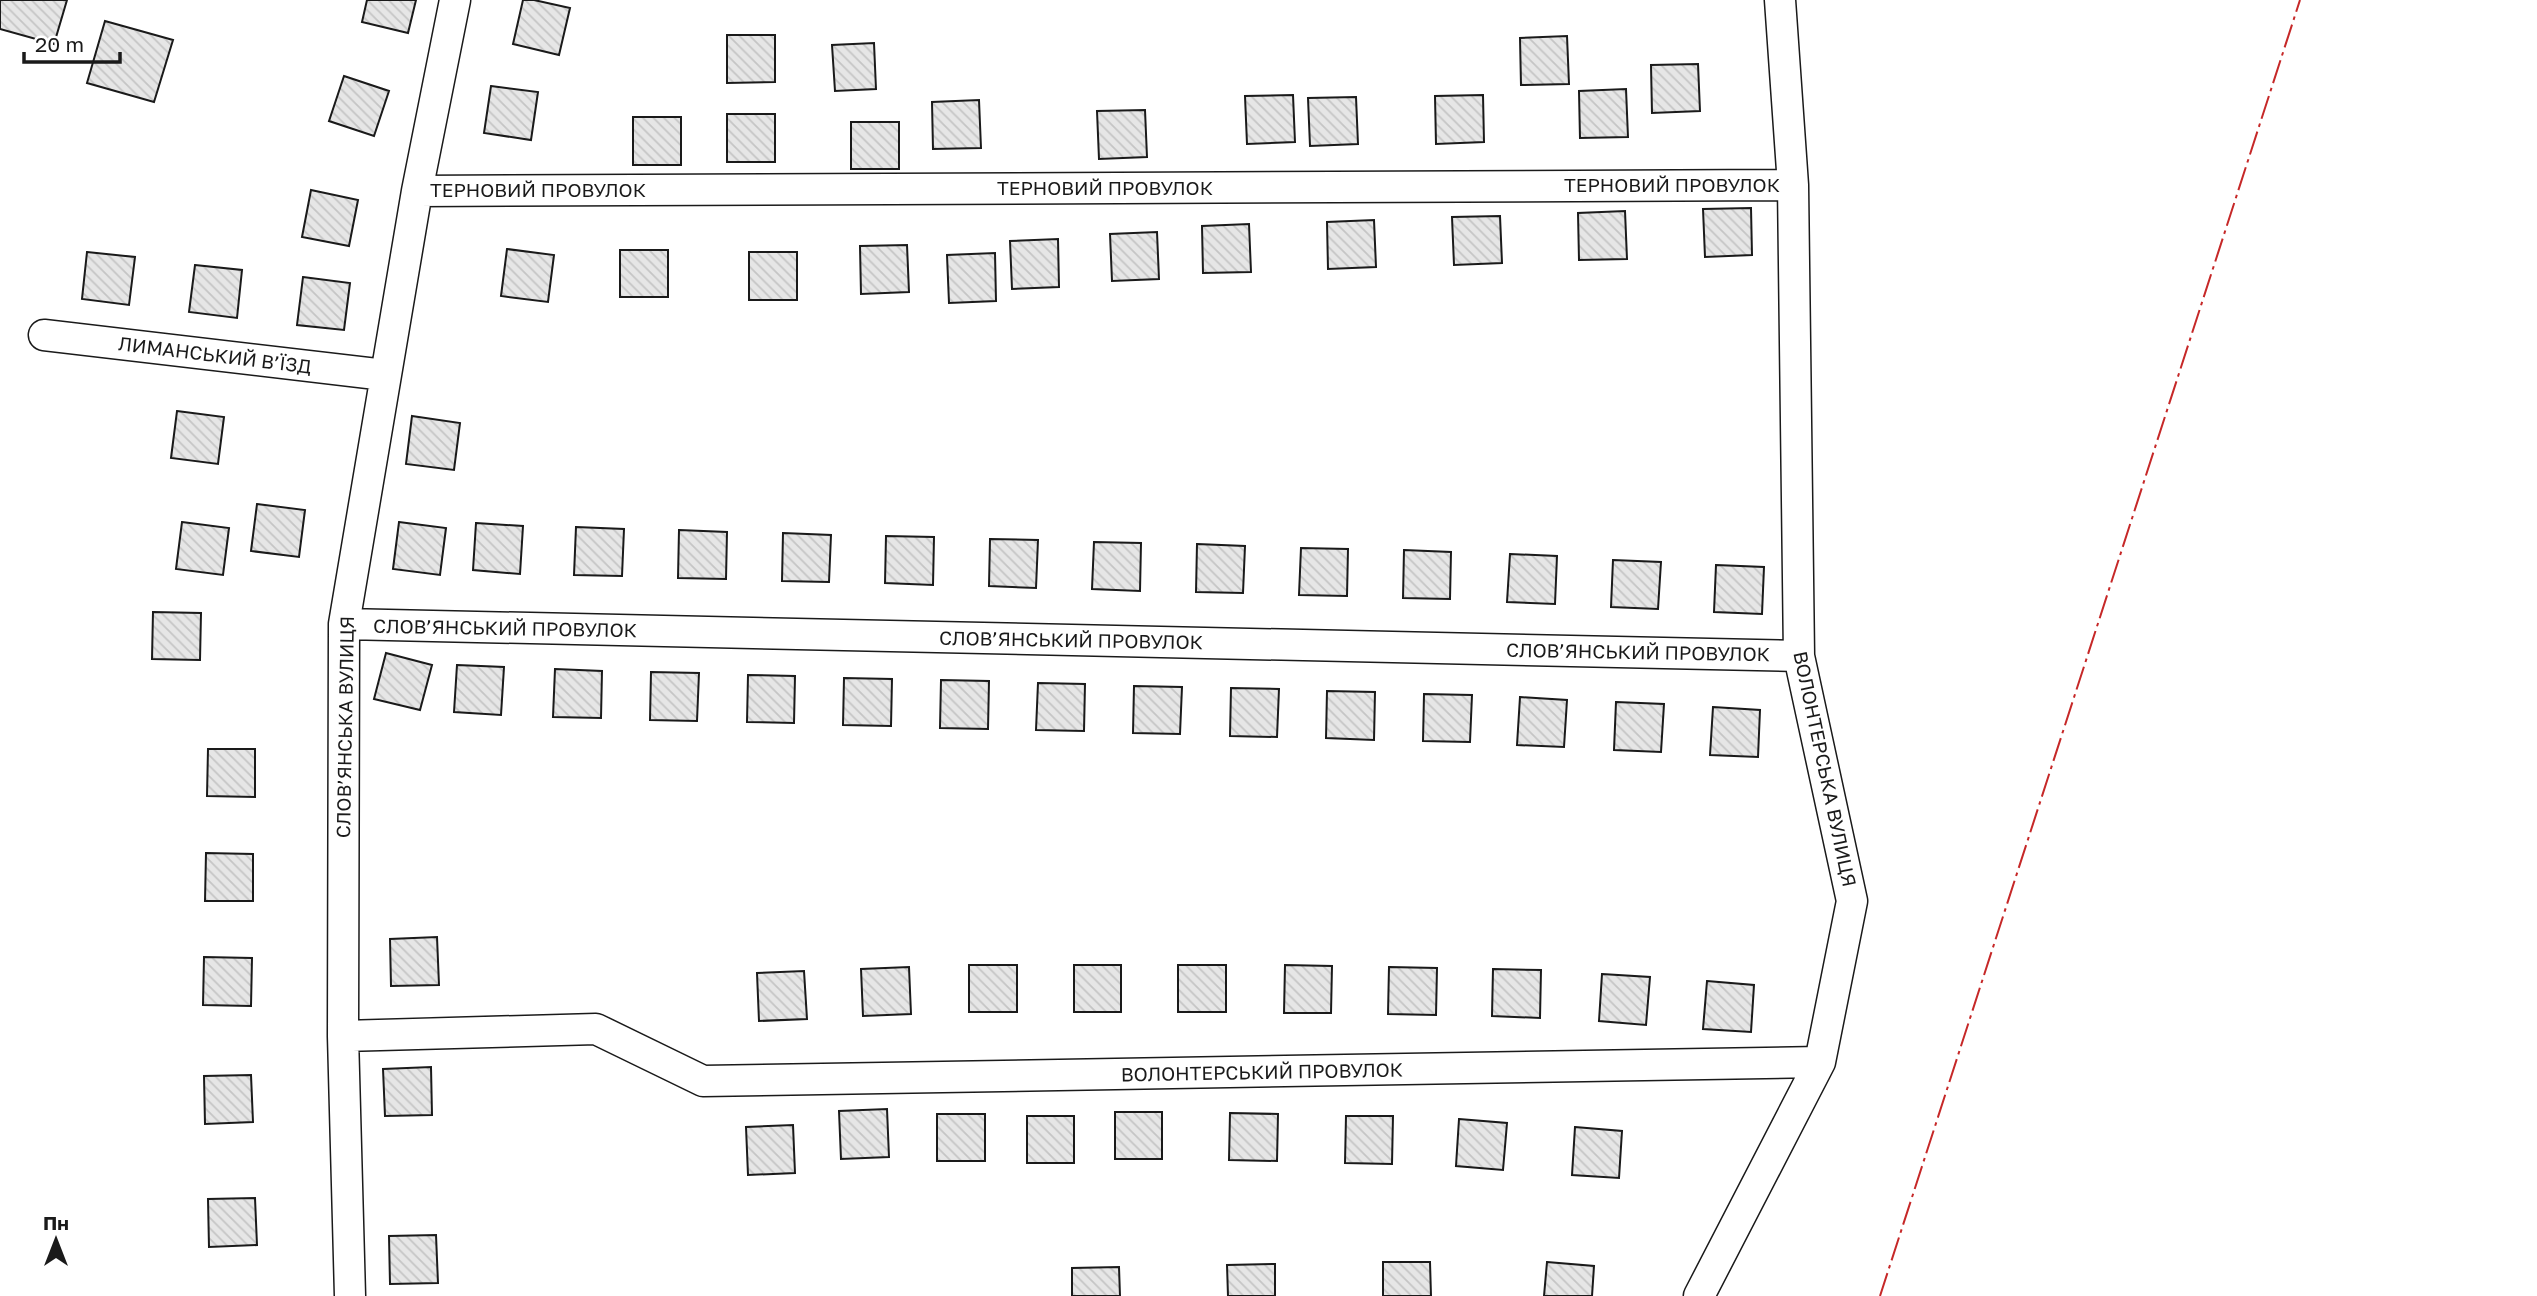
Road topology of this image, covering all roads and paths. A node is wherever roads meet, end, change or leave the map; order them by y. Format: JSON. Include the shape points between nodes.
{"nodes":[{"id":1,"x":454,"y":0,"type":"edge"},
{"id":2,"x":1780,"y":0,"type":"edge"},
{"id":3,"x":1793,"y":184,"type":"junction"},
{"id":4,"x":416,"y":191,"type":"junction"},
{"id":5,"x":44,"y":335,"type":"dead end"},
{"id":6,"x":386,"y":375,"type":"junction"},
{"id":7,"x":344,"y":624,"type":"junction"},
{"id":8,"x":1799,"y":656,"type":"junction"},
{"id":9,"x":343,"y":1036,"type":"junction"},
{"id":10,"x":1820,"y":1062,"type":"junction"},
{"id":11,"x":350,"y":1296,"type":"edge"},
{"id":12,"x":1699,"y":1296,"type":"edge"}],
"edges":[{"from":1,"to":4,"type":"street","name":"СЛОВ’ЯНСЬКА ВУЛИЦЯ"},
{"from":2,"to":3,"type":"street","name":"ВОЛОНТЕРСЬКА ВУЛИЦЯ"},
{"from":3,"to":4,"type":"street","name":"ТЕРНОВИЙ ПРОВУЛОК"},
{"from":3,"to":8,"type":"street","name":"ВОЛОНТЕРСЬКА ВУЛИЦЯ"},
{"from":4,"to":6,"type":"street","name":"СЛОВ’ЯНСЬКА ВУЛИЦЯ"},
{"from":5,"to":6,"type":"street","name":"ЛИМАНСЬКИЙ В’ЇЗД"},
{"from":6,"to":7,"type":"street","name":"СЛОВ’ЯНСЬКА ВУЛИЦЯ"},
{"from":7,"to":8,"type":"street","name":"СЛОВ’ЯНСЬКИЙ ПРОВУЛОК"},
{"from":7,"to":9,"type":"street","name":"СЛОВ’ЯНСЬКА ВУЛИЦЯ"},
{"from":8,"to":10,"type":"street","name":"ВОЛОНТЕРСЬКА ВУЛИЦЯ","via":[[1852,901]]},
{"from":9,"to":10,"type":"street","name":"ВОЛОНТЕРСЬКИЙ ПРОВУЛОК","via":[[596,1029],[703,1081]]},
{"from":9,"to":11,"type":"street","name":"СЛОВ’ЯНСЬКА ВУЛИЦЯ"},
{"from":10,"to":12,"type":"street","name":"ВОЛОНТЕРСЬКА ВУЛИЦЯ"}]}
